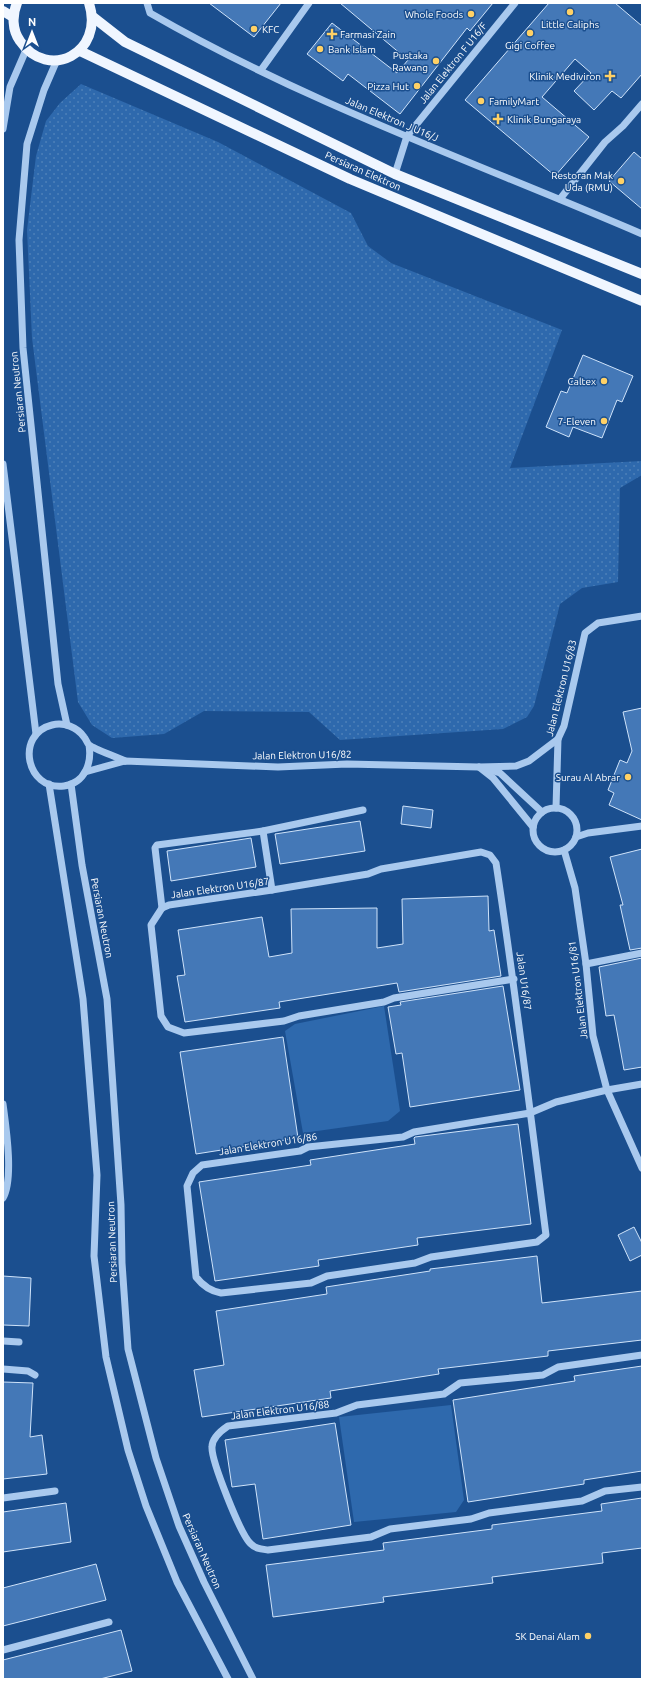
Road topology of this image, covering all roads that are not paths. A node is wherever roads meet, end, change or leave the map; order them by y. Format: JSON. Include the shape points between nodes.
{"nodes":[{"id":1,"x":17,"y":3,"type":"edge"},
{"id":2,"x":89,"y":3,"type":"edge"},
{"id":3,"x":147,"y":3,"type":"edge"},
{"id":4,"x":309,"y":3,"type":"edge"},
{"id":5,"x":515,"y":3,"type":"edge"},
{"id":6,"x":3,"y":11,"type":"edge"},
{"id":7,"x":13,"y":17,"type":"junction"},
{"id":8,"x":93,"y":17,"type":"junction"},
{"id":9,"x":26,"y":50,"type":"junction"},
{"id":10,"x":80,"y":51,"type":"junction"},
{"id":11,"x":57,"y":60,"type":"junction"},
{"id":12,"x":261,"y":70,"type":"junction"},
{"id":13,"x":642,"y":104,"type":"edge"},
{"id":14,"x":3,"y":129,"type":"edge"},
{"id":15,"x":407,"y":136,"type":"junction"},
{"id":16,"x":396,"y":174,"type":"junction"},
{"id":17,"x":560,"y":199,"type":"junction"},
{"id":18,"x":642,"y":234,"type":"edge"},
{"id":19,"x":642,"y":274,"type":"edge"},
{"id":20,"x":642,"y":300,"type":"edge"},
{"id":21,"x":3,"y":464,"type":"edge"},
{"id":22,"x":642,"y":616,"type":"edge"},
{"id":23,"x":67,"y":725,"type":"junction"},
{"id":24,"x":36,"y":734,"type":"junction"},
{"id":25,"x":558,"y":739,"type":"junction"},
{"id":26,"x":89,"y":745,"type":"junction"},
{"id":27,"x":125,"y":761,"type":"junction"},
{"id":28,"x":479,"y":767,"type":"junction"},
{"id":29,"x":85,"y":772,"type":"junction"},
{"id":30,"x":49,"y":784,"type":"junction"},
{"id":31,"x":71,"y":784,"type":"junction"},
{"id":32,"x":556,"y":808,"type":"junction"},
{"id":33,"x":362,"y":810,"type":"dead end"},
{"id":34,"x":542,"y":812,"type":"junction"},
{"id":35,"x":642,"y":826,"type":"edge"},
{"id":36,"x":533,"y":827,"type":"junction"},
{"id":37,"x":263,"y":831,"type":"junction"},
{"id":38,"x":576,"y":837,"type":"junction"},
{"id":39,"x":564,"y":850,"type":"junction"},
{"id":40,"x":490,"y":855,"type":"joint"},
{"id":41,"x":272,"y":890,"type":"junction"},
{"id":42,"x":162,"y":908,"type":"junction"},
{"id":43,"x":642,"y":953,"type":"edge"},
{"id":44,"x":586,"y":964,"type":"junction"},
{"id":45,"x":514,"y":979,"type":"junction"},
{"id":46,"x":642,"y":1084,"type":"edge"},
{"id":47,"x":607,"y":1090,"type":"junction"},
{"id":48,"x":3,"y":1104,"type":"edge"},
{"id":49,"x":530,"y":1113,"type":"junction"},
{"id":50,"x":642,"y":1168,"type":"edge"},
{"id":51,"x":3,"y":1198,"type":"edge"},
{"id":52,"x":3,"y":1341,"type":"edge"},
{"id":53,"x":19,"y":1342,"type":"dead end"},
{"id":54,"x":642,"y":1355,"type":"edge"},
{"id":55,"x":3,"y":1369,"type":"edge"},
{"id":56,"x":35,"y":1375,"type":"dead end"},
{"id":57,"x":642,"y":1487,"type":"edge"},
{"id":58,"x":56,"y":1491,"type":"dead end"},
{"id":59,"x":3,"y":1498,"type":"edge"},
{"id":60,"x":109,"y":1622,"type":"dead end"},
{"id":61,"x":3,"y":1650,"type":"edge"},
{"id":62,"x":228,"y":1679,"type":"edge"},
{"id":63,"x":253,"y":1679,"type":"edge"}],
"edges":[{"from":1,"to":7,"type":"main road"},
{"from":2,"to":8,"type":"main road"},
{"from":3,"to":12,"type":"street","name":"Jalan Elektron J U16/J","via":[[150,13]]},
{"from":4,"to":12,"type":"street"},
{"from":5,"to":15,"type":"street","name":"Jalan Elektron F U16/F"},
{"from":6,"to":7,"type":"main road"},
{"from":7,"to":9,"type":"main road","via":[[16,35]]},
{"from":8,"to":10,"type":"main road","via":[[88,41]]},
{"from":8,"to":16,"type":"main road","name":"Persiaran Elektron","via":[[125,42]]},
{"from":9,"to":11,"type":"main road","via":[[40,59]]},
{"from":9,"to":14,"type":"street","via":[[10,87]]},
{"from":10,"to":11,"type":"main road"},
{"from":10,"to":20,"type":"main road","name":"Persiaran Elektron","via":[[350,179]]},
{"from":11,"to":23,"type":"street","name":"Persiaran Neutron","via":[[44,90],[27,144],[19,240],[23,348],[58,684]]},
{"from":12,"to":15,"type":"street","name":"Jalan Elektron J U16/J"},
{"from":13,"to":17,"type":"street","via":[[605,142]]},
{"from":15,"to":16,"type":"street"},
{"from":15,"to":17,"type":"street","name":"Jalan Elektron J U16/J"},
{"from":16,"to":19,"type":"main road","name":"Persiaran Elektron"},
{"from":17,"to":18,"type":"street","name":"Jalan Elektron J U16/J"},
{"from":21,"to":24,"type":"street"},
{"from":22,"to":25,"type":"street","name":"Jalan Elektron U16/83","via":[[598,623],[585,633],[564,726]]},
{"from":23,"to":24,"type":"street","via":[[51,725]]},
{"from":23,"to":26,"type":"street","via":[[84,736]]},
{"from":24,"to":30,"type":"street","via":[[28,752],[29,762],[40,780]]},
{"from":25,"to":28,"type":"street","via":[[529,761],[516,766]]},
{"from":25,"to":32,"type":"street","name":"Jalan Elektron U16/83"},
{"from":26,"to":27,"type":"street"},
{"from":26,"to":29,"type":"street","via":[[91,754]]},
{"from":27,"to":28,"type":"street","name":"Jalan Elektron U16/82","via":[[278,767],[347,764]]},
{"from":27,"to":29,"type":"street"},
{"from":28,"to":34,"type":"street","via":[[500,773]]},
{"from":28,"to":36,"type":"street","via":[[493,778]]},
{"from":29,"to":31,"type":"street"},
{"from":30,"to":31,"type":"street"},
{"from":30,"to":62,"type":"street","name":"Persiaran Neutron","via":[[83,999],[97,1175],[94,1256],[106,1357],[128,1450],[146,1506],[177,1582]]},
{"from":31,"to":63,"type":"street","name":"Persiaran Neutron","via":[[82,865],[107,999],[128,1349],[156,1458],[179,1526]]},
{"from":32,"to":34,"type":"street"},
{"from":32,"to":38,"type":"street","via":[[574,818]]},
{"from":33,"to":37,"type":"street"},
{"from":34,"to":36,"type":"street","via":[[537,816]]},
{"from":35,"to":38,"type":"street"},
{"from":36,"to":39,"type":"street","via":[[535,840],[539,845],[551,852]]},
{"from":37,"to":41,"type":"street"},
{"from":37,"to":42,"type":"street","via":[[155,846]]},
{"from":38,"to":39,"type":"street"},
{"from":39,"to":44,"type":"street","name":"Jalan Elektron U16/81","via":[[575,888]]},
{"from":40,"to":41,"type":"street","name":"Jalan Elektron U16/87","via":[[481,852]]},
{"from":40,"to":45,"type":"street","name":"Jalan U16/87","via":[[496,863]]},
{"from":41,"to":42,"type":"street","name":"Jalan Elektron U16/87"},
{"from":42,"to":45,"type":"street","name":"Jalan Elektron U16/87","via":[[151,925],[161,1016],[168,1027],[184,1033],[284,1021],[394,998]]},
{"from":43,"to":44,"type":"street"},
{"from":44,"to":47,"type":"street","name":"Jalan Elektron U16/81","via":[[593,1036]]},
{"from":45,"to":49,"type":"street","name":"Jalan U16/87"},
{"from":46,"to":47,"type":"street","name":"Jalan Elektron U16/86"},
{"from":47,"to":49,"type":"street","name":"Jalan Elektron U16/86","via":[[556,1102]]},
{"from":47,"to":50,"type":"street","name":"Jalan Elektron U16/81"},
{"from":48,"to":51,"type":"street","via":[[7,1138],[7,1191]]},
{"from":49,"to":49,"type":"street","name":"Jalan Elektron U16/86","via":[[546,1235],[537,1242],[431,1257],[415,1263],[327,1276],[311,1283],[221,1294],[212,1291],[196,1277],[187,1186],[194,1172],[202,1165],[300,1151],[308,1147],[403,1137],[414,1132]]},
{"from":52,"to":53,"type":"street"},
{"from":54,"to":57,"type":"street","name":"Jalan Elektron U16/88","via":[[558,1367],[544,1375],[460,1383],[444,1394],[357,1404],[336,1413],[228,1426],[222,1430],[212,1445],[212,1456],[226,1495],[249,1543],[258,1549],[268,1550],[371,1537],[390,1529],[471,1519],[489,1512],[582,1501],[605,1491]]},
{"from":55,"to":56,"type":"street","via":[[28,1371]]},
{"from":58,"to":59,"type":"street"},
{"from":60,"to":61,"type":"street"}]}
